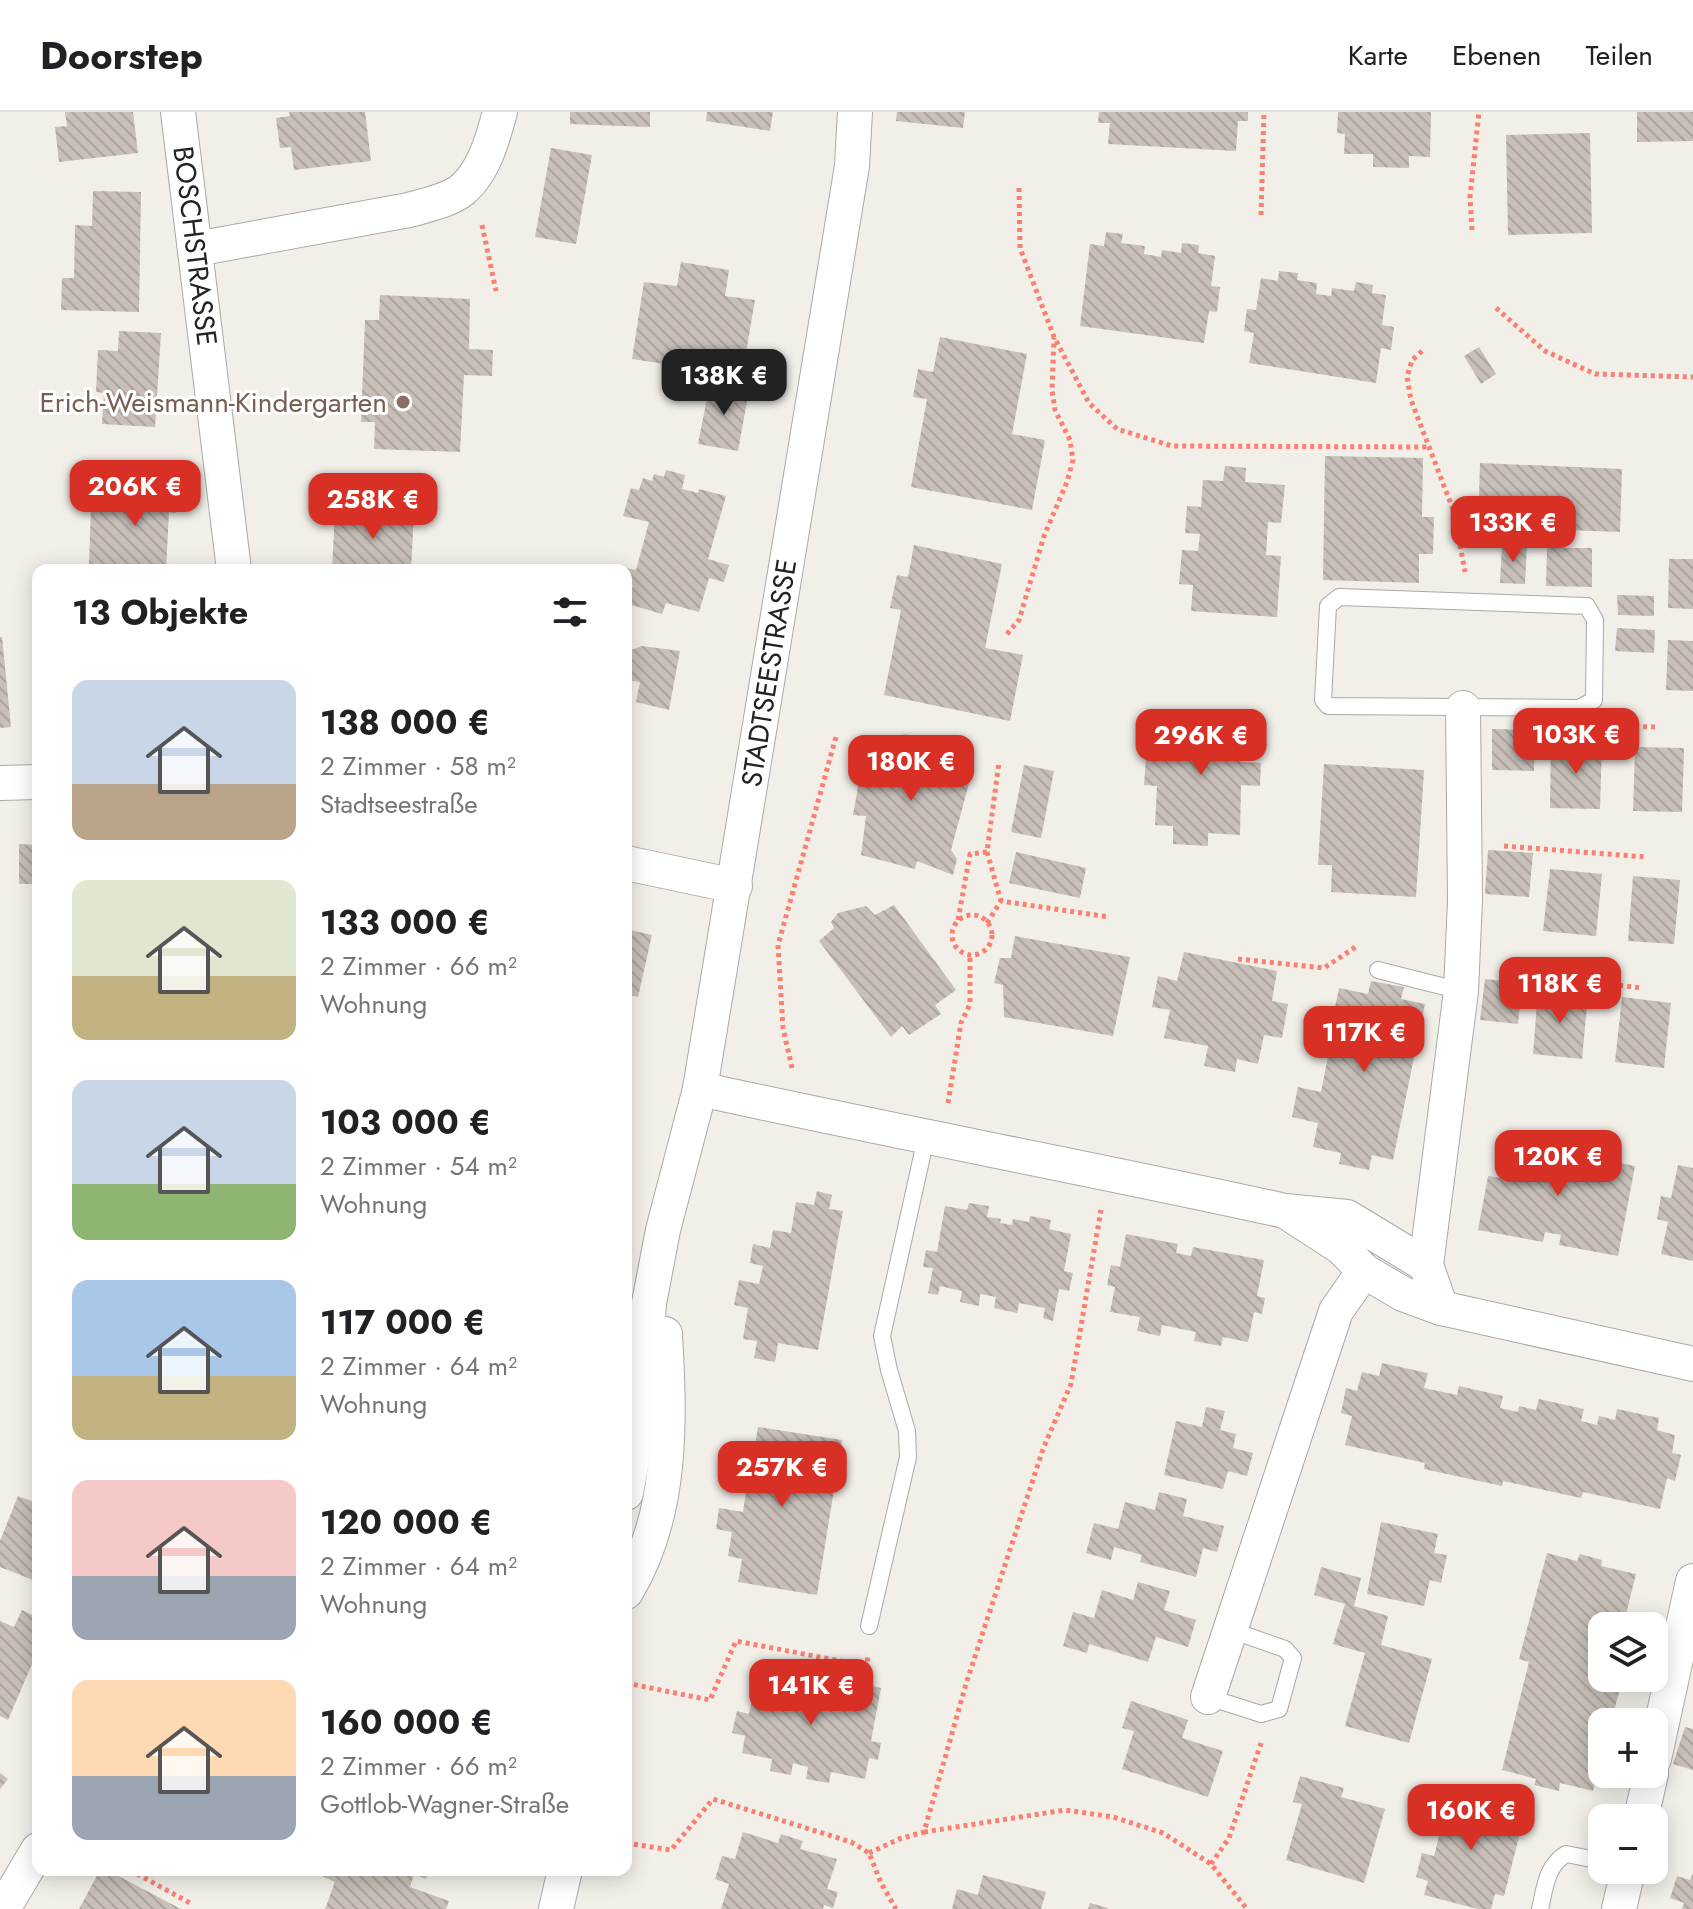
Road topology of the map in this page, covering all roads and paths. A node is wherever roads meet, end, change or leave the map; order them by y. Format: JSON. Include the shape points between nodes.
{"nodes":[{"id":1,"x":178,"y":112,"type":"edge"},
{"id":2,"x":500,"y":112,"type":"edge"},
{"id":3,"x":855,"y":112,"type":"edge"},
{"id":4,"x":1264,"y":112,"type":"edge"},
{"id":5,"x":1479,"y":112,"type":"edge"},
{"id":6,"x":1019,"y":188,"type":"dead end"},
{"id":7,"x":463,"y":189,"type":"junction"},
{"id":8,"x":1261,"y":215,"type":"dead end"},
{"id":9,"x":1472,"y":230,"type":"dead end"},
{"id":10,"x":196,"y":249,"type":"junction"},
{"id":11,"x":496,"y":291,"type":"dead end"},
{"id":12,"x":1496,"y":308,"type":"dead end"},
{"id":13,"x":1054,"y":337,"type":"junction"},
{"id":14,"x":1422,"y":351,"type":"dead end"},
{"id":15,"x":1693,"y":377,"type":"edge"},
{"id":16,"x":1428,"y":447,"type":"junction"},
{"id":17,"x":233,"y":564,"type":"edge"},
{"id":18,"x":1470,"y":601,"type":"junction"},
{"id":19,"x":1007,"y":634,"type":"dead end"},
{"id":20,"x":1463,"y":708,"type":"junction"},
{"id":21,"x":836,"y":737,"type":"dead end"},
{"id":22,"x":999,"y":762,"type":"dead end"},
{"id":23,"x":32,"y":782,"type":"edge"},
{"id":24,"x":0,"y":783,"type":"edge"},
{"id":25,"x":1464,"y":843,"type":"junction"},
{"id":26,"x":987,"y":852,"type":"junction"},
{"id":27,"x":1646,"y":857,"type":"dead end"},
{"id":28,"x":632,"y":864,"type":"edge"},
{"id":29,"x":735,"y":886,"type":"junction"},
{"id":30,"x":1001,"y":901,"type":"junction"},
{"id":31,"x":1109,"y":917,"type":"dead end"},
{"id":32,"x":958,"y":920,"type":"junction"},
{"id":33,"x":987,"y":923,"type":"junction"},
{"id":34,"x":970,"y":955,"type":"junction"},
{"id":35,"x":1378,"y":970,"type":"dead end"},
{"id":36,"x":1461,"y":991,"type":"junction"},
{"id":37,"x":700,"y":1089,"type":"junction"},
{"id":38,"x":802,"y":1112,"type":"junction"},
{"id":39,"x":934,"y":1140,"type":"junction"},
{"id":40,"x":1108,"y":1172,"type":"junction"},
{"id":41,"x":1285,"y":1211,"type":"junction"},
{"id":42,"x":663,"y":1230,"type":"junction"},
{"id":43,"x":1426,"y":1265,"type":"junction"},
{"id":44,"x":1364,"y":1271,"type":"junction"},
{"id":45,"x":1441,"y":1308,"type":"junction"},
{"id":46,"x":1693,"y":1364,"type":"edge"},
{"id":47,"x":632,"y":1461,"type":"edge"},
{"id":48,"x":632,"y":1580,"type":"edge"},
{"id":49,"x":1693,"y":1581,"type":"edge"},
{"id":50,"x":869,"y":1626,"type":"joint"},
{"id":51,"x":1231,"y":1630,"type":"junction"},
{"id":52,"x":632,"y":1684,"type":"edge"},
{"id":53,"x":1208,"y":1697,"type":"joint"},
{"id":54,"x":1665,"y":1708,"type":"edge"},
{"id":55,"x":1271,"y":1713,"type":"junction"},
{"id":56,"x":924,"y":1832,"type":"junction"},
{"id":57,"x":632,"y":1844,"type":"edge"},
{"id":58,"x":869,"y":1853,"type":"junction"},
{"id":59,"x":1588,"y":1858,"type":"edge"},
{"id":60,"x":32,"y":1860,"type":"edge"},
{"id":61,"x":1211,"y":1864,"type":"junction"},
{"id":62,"x":141,"y":1876,"type":"edge"},
{"id":63,"x":564,"y":1876,"type":"edge"},
{"id":64,"x":1625,"y":1884,"type":"edge"},
{"id":65,"x":190,"y":1903,"type":"dead end"},
{"id":66,"x":3,"y":1909,"type":"edge"},
{"id":67,"x":556,"y":1909,"type":"edge"},
{"id":68,"x":896,"y":1909,"type":"edge"},
{"id":69,"x":1247,"y":1909,"type":"edge"},
{"id":70,"x":1540,"y":1909,"type":"edge"},
{"id":71,"x":1619,"y":1909,"type":"edge"}],
"edges":[{"from":1,"to":10,"type":"street","name":"BOSCHSTRASSE"},
{"from":2,"to":7,"type":"street","via":[[488,153]]},
{"from":3,"to":29,"type":"street","name":"STADTSEESTRASSE","via":[[852,166]]},
{"from":4,"to":8,"type":"path"},
{"from":5,"to":9,"type":"path"},
{"from":6,"to":13,"type":"path","via":[[1020,248]]},
{"from":7,"to":10,"type":"street","via":[[409,210]]},
{"from":7,"to":11,"type":"path","via":[[480,214]]},
{"from":10,"to":17,"type":"street","name":"BOSCHSTRASSE"},
{"from":12,"to":15,"type":"path","via":[[1545,351],[1595,374]]},
{"from":13,"to":16,"type":"path","via":[[1089,403],[1117,429],[1131,434],[1172,446]]},
{"from":13,"to":19,"type":"path","via":[[1055,410],[1073,460],[1019,620]]},
{"from":14,"to":16,"type":"path","via":[[1412,360],[1407,377]]},
{"from":16,"to":18,"type":"path","via":[[1454,512]]},
{"from":18,"to":20,"type":"lane","via":[[1587,606],[1595,620],[1594,700],[1579,708]]},
{"from":18,"to":20,"type":"lane","via":[[1339,597],[1328,606],[1323,700],[1328,706]]},
{"from":20,"to":25,"type":"street"},
{"from":21,"to":38,"type":"path","via":[[778,945],[783,1028]]},
{"from":22,"to":26,"type":"path"},
{"from":23,"to":24,"type":"street"},
{"from":25,"to":27,"type":"path"},
{"from":25,"to":36,"type":"street"},
{"from":26,"to":30,"type":"path"},
{"from":26,"to":32,"type":"path","via":[[970,854]]},
{"from":28,"to":29,"type":"street"},
{"from":29,"to":37,"type":"street","name":"STADTSEESTRASSE"},
{"from":30,"to":31,"type":"path"},
{"from":30,"to":33,"type":"path"},
{"from":32,"to":33,"type":"path","via":[[972,915]]},
{"from":32,"to":34,"type":"path","via":[[954,944]]},
{"from":33,"to":34,"type":"path","via":[[991,941]]},
{"from":34,"to":39,"type":"path","via":[[970,1004]]},
{"from":35,"to":36,"type":"lane"},
{"from":36,"to":43,"type":"street"},
{"from":37,"to":38,"type":"street"},
{"from":37,"to":42,"type":"street","name":"STADTSEESTRASSE"},
{"from":38,"to":39,"type":"street"},
{"from":39,"to":40,"type":"street"},
{"from":39,"to":50,"type":"lane","via":[[882,1336],[907,1431],[908,1457]]},
{"from":40,"to":41,"type":"street"},
{"from":40,"to":56,"type":"path","via":[[1071,1384],[1043,1449]]},
{"from":41,"to":43,"type":"street","via":[[1347,1217]]},
{"from":41,"to":44,"type":"street","via":[[1342,1248]]},
{"from":42,"to":47,"type":"street","name":"STADTSEESTRASSE","via":[[649,1303],[642,1407]]},
{"from":42,"to":48,"type":"street","name":"STADTSEESTRASSE","via":[[670,1411],[662,1497],[652,1538]]},
{"from":43,"to":45,"type":"street"},
{"from":44,"to":45,"type":"street"},
{"from":44,"to":51,"type":"street","via":[[1336,1311]]},
{"from":45,"to":46,"type":"street"},
{"from":49,"to":54,"type":"street"},
{"from":50,"to":52,"type":"path","via":[[867,1666],[736,1641],[710,1700]]},
{"from":51,"to":53,"type":"street"},
{"from":51,"to":55,"type":"lane","via":[[1285,1649],[1293,1658],[1279,1709]]},
{"from":53,"to":55,"type":"lane"},
{"from":55,"to":61,"type":"path","via":[[1229,1838]]},
{"from":56,"to":58,"type":"path"},
{"from":56,"to":61,"type":"path","via":[[1065,1810],[1113,1817],[1163,1833]]},
{"from":57,"to":58,"type":"path","via":[[671,1850],[713,1799],[851,1842]]},
{"from":58,"to":68,"type":"path"},
{"from":59,"to":70,"type":"lane","via":[[1566,1854],[1557,1860]]},
{"from":60,"to":66,"type":"street"},
{"from":61,"to":69,"type":"path"},
{"from":62,"to":65,"type":"path"},
{"from":63,"to":67,"type":"street"},
{"from":64,"to":71,"type":"street"}]}
